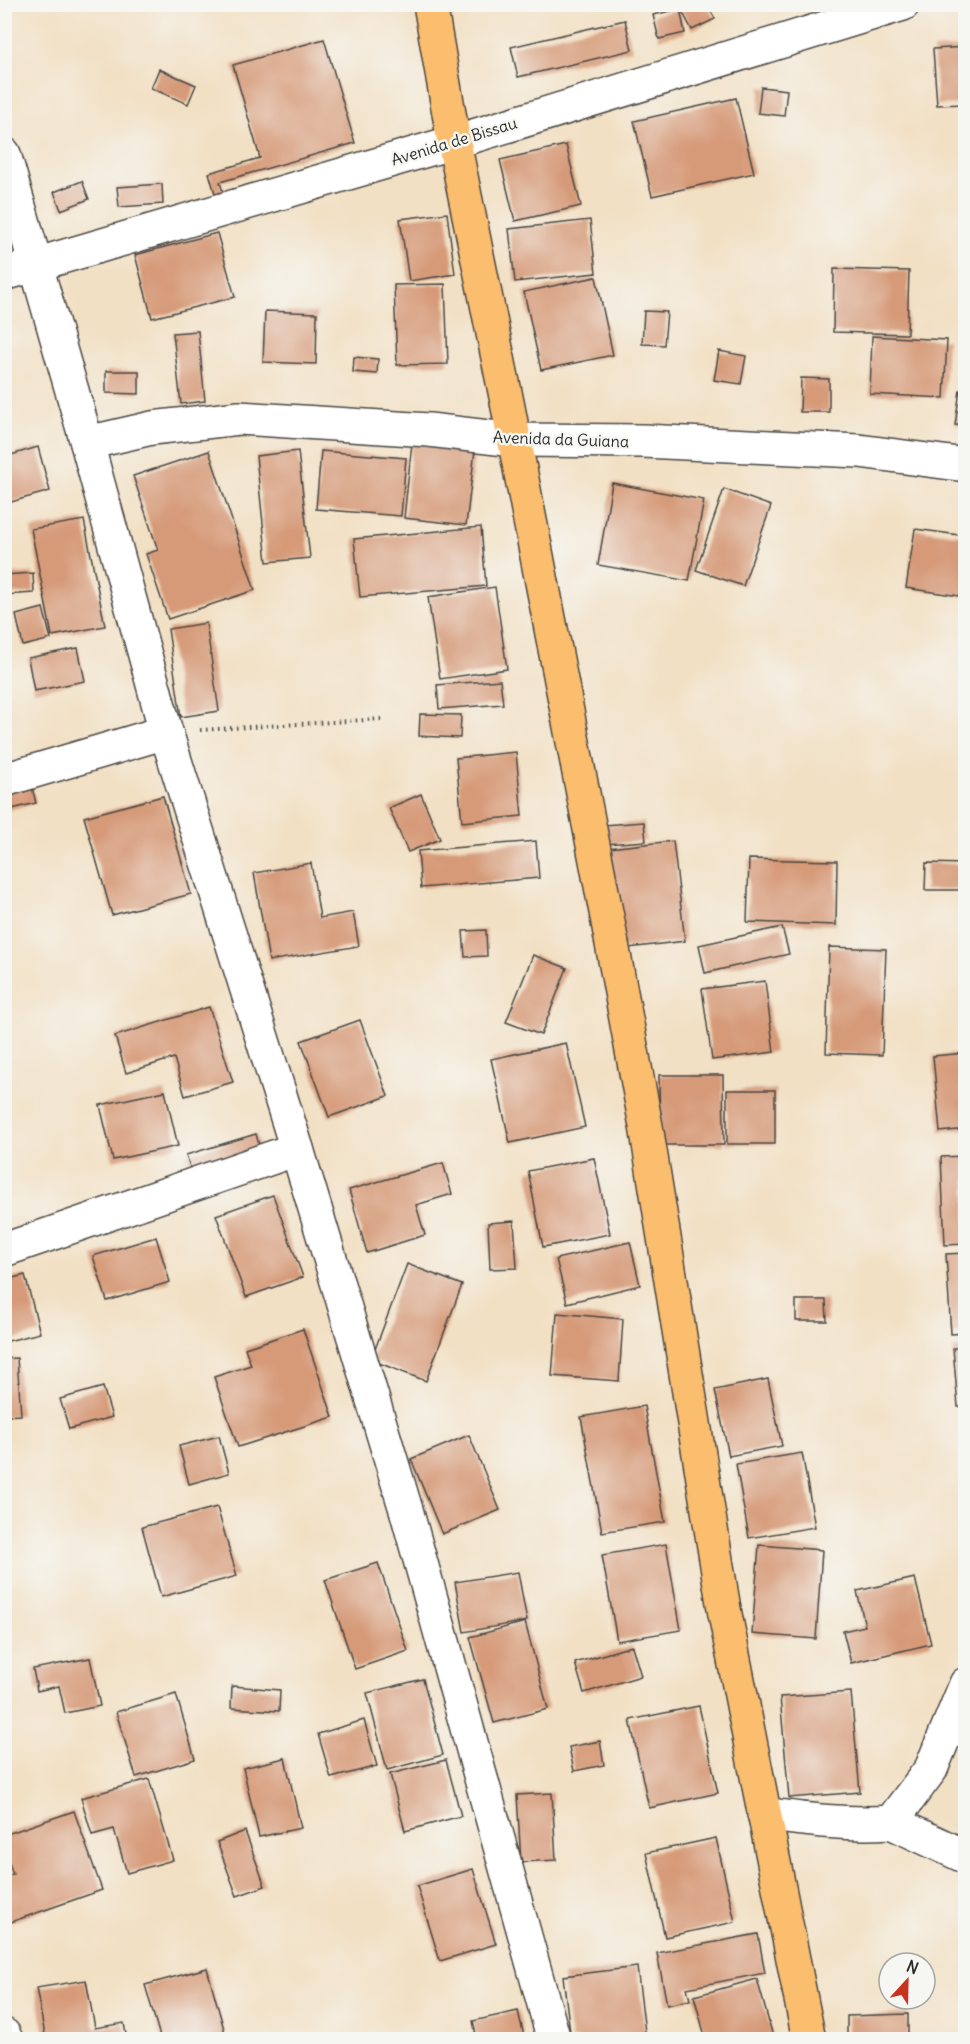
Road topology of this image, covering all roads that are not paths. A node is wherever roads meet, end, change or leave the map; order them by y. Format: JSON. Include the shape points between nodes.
{"nodes":[{"id":1,"x":430,"y":4,"type":"edge"},
{"id":2,"x":903,"y":4,"type":"edge"},
{"id":3,"x":454,"y":142,"type":"junction"},
{"id":4,"x":4,"y":154,"type":"edge"},
{"id":5,"x":36,"y":265,"type":"junction"},
{"id":6,"x":4,"y":274,"type":"edge"},
{"id":7,"x":513,"y":441,"type":"junction"},
{"id":8,"x":87,"y":443,"type":"junction"},
{"id":9,"x":966,"y":465,"type":"edge"},
{"id":10,"x":166,"y":732,"type":"junction"},
{"id":11,"x":4,"y":780,"type":"edge"},
{"id":12,"x":297,"y":1149,"type":"junction"},
{"id":13,"x":4,"y":1250,"type":"edge"},
{"id":14,"x":966,"y":1684,"type":"edge"},
{"id":15,"x":764,"y":1814,"type":"junction"},
{"id":16,"x":891,"y":1822,"type":"junction"},
{"id":17,"x":966,"y":1857,"type":"edge"},
{"id":18,"x":4,"y":2035,"type":"edge"},
{"id":19,"x":6,"y":2040,"type":"edge"},
{"id":20,"x":554,"y":2040,"type":"edge"},
{"id":21,"x":809,"y":2040,"type":"edge"}],
"edges":[{"from":1,"to":3,"type":"main road"},
{"from":2,"to":3,"type":"street","name":"Avenida de Bissau"},
{"from":3,"to":5,"type":"street","name":"Avenida de Bissau"},
{"from":3,"to":7,"type":"main road"},
{"from":4,"to":5,"type":"street"},
{"from":5,"to":6,"type":"street","name":"Avenida de Bissau"},
{"from":5,"to":8,"type":"street"},
{"from":7,"to":8,"type":"street","name":"Avenida da Guiana","via":[[429,430],[239,418],[152,428]]},
{"from":7,"to":9,"type":"street","name":"Avenida da Guiana","via":[[643,441],[859,452]]},
{"from":7,"to":15,"type":"main road","via":[[646,1126],[724,1609]]},
{"from":8,"to":10,"type":"street"},
{"from":10,"to":11,"type":"street"},
{"from":10,"to":12,"type":"street"},
{"from":12,"to":13,"type":"street"},
{"from":12,"to":20,"type":"street","via":[[407,1513]]},
{"from":14,"to":16,"type":"street","via":[[931,1769]]},
{"from":15,"to":16,"type":"street","via":[[859,1824]]},
{"from":15,"to":21,"type":"main road"},
{"from":16,"to":17,"type":"street"},
{"from":18,"to":19,"type":"street"}]}
